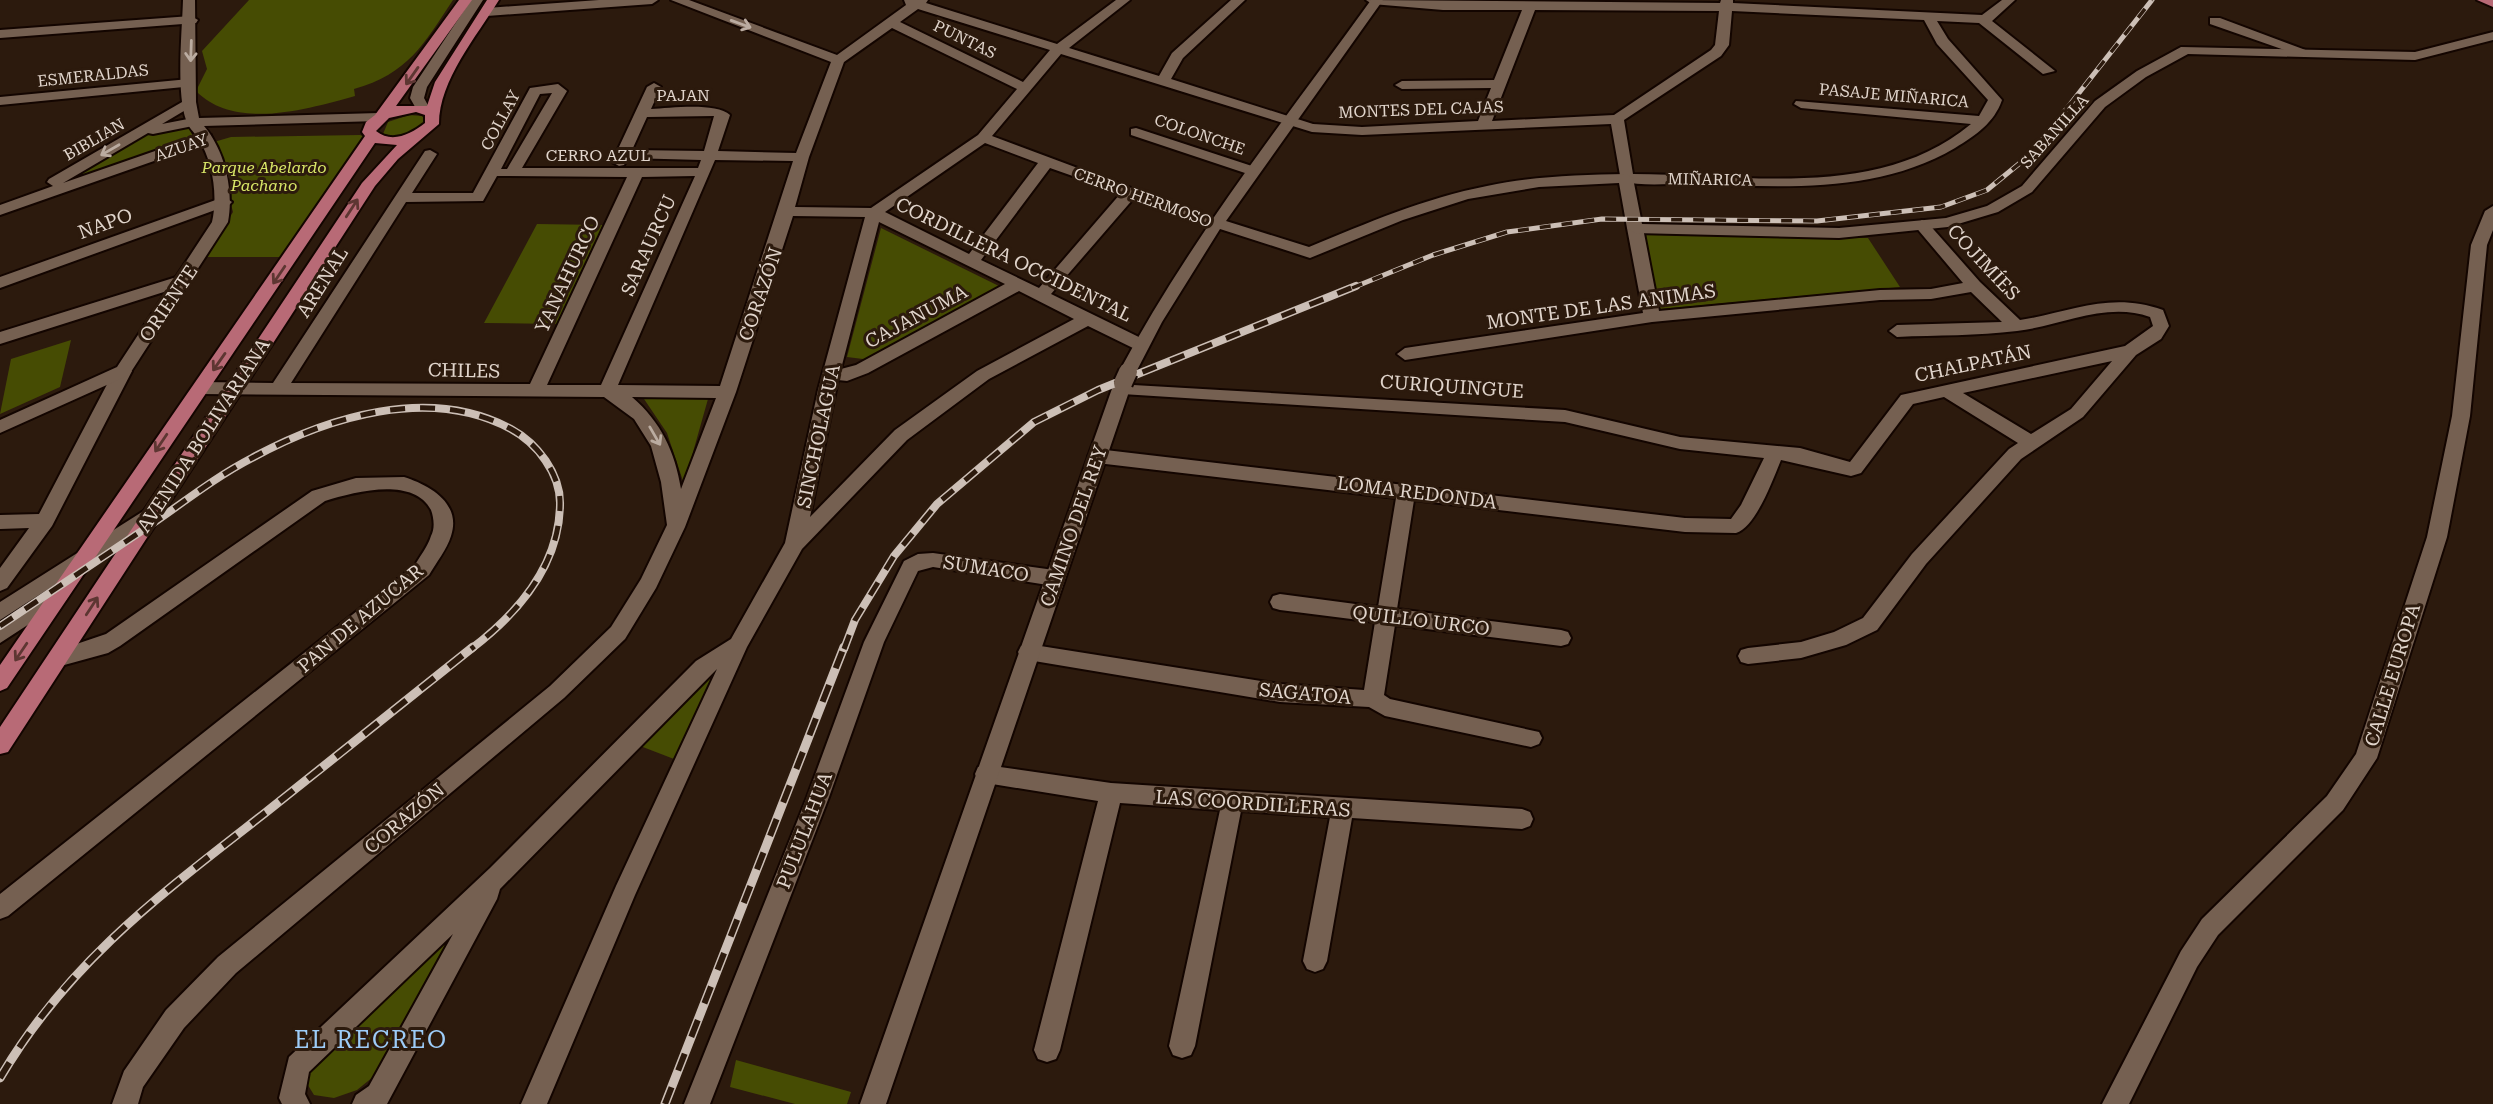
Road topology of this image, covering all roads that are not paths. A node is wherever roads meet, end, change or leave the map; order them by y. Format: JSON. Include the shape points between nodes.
{"nodes":[{"id":1,"x":189,"y":0,"type":"edge"},
{"id":2,"x":466,"y":0,"type":"edge"},
{"id":3,"x":477,"y":0,"type":"edge"},
{"id":4,"x":652,"y":0,"type":"edge"},
{"id":5,"x":677,"y":0,"type":"edge"},
{"id":6,"x":1124,"y":0,"type":"edge"},
{"id":7,"x":1239,"y":0,"type":"edge"},
{"id":8,"x":1375,"y":0,"type":"edge"},
{"id":9,"x":2010,"y":0,"type":"edge"},
{"id":10,"x":2483,"y":0,"type":"edge"},
{"id":11,"x":914,"y":1,"type":"edge"},
{"id":12,"x":1531,"y":2,"type":"edge"},
{"id":13,"x":1630,"y":2,"type":"edge"},
{"id":14,"x":1726,"y":3,"type":"edge"},
{"id":15,"x":2493,"y":3,"type":"edge"},
{"id":16,"x":1822,"y":5,"type":"edge"},
{"id":17,"x":490,"y":6,"type":"edge"},
{"id":18,"x":1930,"y":18,"type":"junction"},
{"id":19,"x":1982,"y":19,"type":"junction"},
{"id":20,"x":191,"y":20,"type":"junction"},
{"id":21,"x":2215,"y":21,"type":"dead end"},
{"id":22,"x":890,"y":22,"type":"junction"},
{"id":23,"x":6,"y":34,"type":"edge"},
{"id":24,"x":2493,"y":36,"type":"edge"},
{"id":25,"x":0,"y":42,"type":"edge"},
{"id":26,"x":1057,"y":50,"type":"junction"},
{"id":27,"x":2304,"y":52,"type":"junction"},
{"id":28,"x":838,"y":60,"type":"junction"},
{"id":29,"x":2048,"y":71,"type":"dead end"},
{"id":30,"x":1163,"y":81,"type":"junction"},
{"id":31,"x":190,"y":83,"type":"junction"},
{"id":32,"x":1501,"y":84,"type":"junction"},
{"id":33,"x":1402,"y":85,"type":"dead end"},
{"id":34,"x":654,"y":88,"type":"dead end"},
{"id":35,"x":1025,"y":88,"type":"junction"},
{"id":36,"x":189,"y":102,"type":"junction"},
{"id":37,"x":2,"y":103,"type":"edge"},
{"id":38,"x":1801,"y":104,"type":"dead end"},
{"id":39,"x":427,"y":111,"type":"junction"},
{"id":40,"x":642,"y":113,"type":"junction"},
{"id":41,"x":723,"y":115,"type":"joint"},
{"id":42,"x":381,"y":116,"type":"junction"},
{"id":43,"x":1617,"y":119,"type":"junction"},
{"id":44,"x":1287,"y":120,"type":"junction"},
{"id":45,"x":1983,"y":121,"type":"junction"},
{"id":46,"x":193,"y":122,"type":"junction"},
{"id":47,"x":1484,"y":124,"type":"junction"},
{"id":48,"x":1136,"y":132,"type":"dead end"},
{"id":49,"x":138,"y":134,"type":"junction"},
{"id":50,"x":370,"y":135,"type":"junction"},
{"id":51,"x":419,"y":135,"type":"junction"},
{"id":52,"x":206,"y":138,"type":"junction"},
{"id":53,"x":983,"y":138,"type":"junction"},
{"id":54,"x":622,"y":154,"type":"junction"},
{"id":55,"x":430,"y":155,"type":"dead end"},
{"id":56,"x":710,"y":155,"type":"junction"},
{"id":57,"x":802,"y":157,"type":"junction"},
{"id":58,"x":1047,"y":162,"type":"junction"},
{"id":59,"x":1253,"y":171,"type":"junction"},
{"id":60,"x":704,"y":172,"type":"junction"},
{"id":61,"x":491,"y":173,"type":"junction"},
{"id":62,"x":512,"y":173,"type":"junction"},
{"id":63,"x":613,"y":173,"type":"junction"},
{"id":64,"x":636,"y":173,"type":"junction"},
{"id":65,"x":1626,"y":178,"type":"junction"},
{"id":66,"x":1130,"y":193,"type":"junction"},
{"id":67,"x":401,"y":197,"type":"junction"},
{"id":68,"x":224,"y":202,"type":"junction"},
{"id":69,"x":8,"y":208,"type":"edge"},
{"id":70,"x":2493,"y":211,"type":"edge"},
{"id":71,"x":785,"y":212,"type":"junction"},
{"id":72,"x":874,"y":213,"type":"junction"},
{"id":73,"x":1217,"y":223,"type":"junction"},
{"id":74,"x":1922,"y":225,"type":"junction"},
{"id":75,"x":1634,"y":228,"type":"junction"},
{"id":76,"x":1305,"y":254,"type":"joint"},
{"id":77,"x":971,"y":262,"type":"junction"},
{"id":78,"x":183,"y":281,"type":"junction"},
{"id":79,"x":0,"y":283,"type":"edge"},
{"id":80,"x":1017,"y":285,"type":"junction"},
{"id":81,"x":1973,"y":286,"type":"junction"},
{"id":82,"x":1040,"y":297,"type":"junction"},
{"id":83,"x":1652,"y":317,"type":"junction"},
{"id":84,"x":1087,"y":319,"type":"junction"},
{"id":85,"x":2017,"y":326,"type":"junction"},
{"id":86,"x":1898,"y":331,"type":"dead end"},
{"id":87,"x":0,"y":338,"type":"edge"},
{"id":88,"x":1141,"y":345,"type":"junction"},
{"id":89,"x":2130,"y":351,"type":"junction"},
{"id":90,"x":1405,"y":354,"type":"dead end"},
{"id":91,"x":128,"y":363,"type":"junction"},
{"id":92,"x":831,"y":374,"type":"junction"},
{"id":93,"x":1124,"y":381,"type":"junction"},
{"id":94,"x":201,"y":388,"type":"junction"},
{"id":95,"x":234,"y":388,"type":"junction"},
{"id":96,"x":278,"y":389,"type":"junction"},
{"id":97,"x":1945,"y":390,"type":"junction"},
{"id":98,"x":607,"y":391,"type":"junction"},
{"id":99,"x":535,"y":392,"type":"junction"},
{"id":100,"x":727,"y":392,"type":"junction"},
{"id":101,"x":0,"y":414,"type":"edge"},
{"id":102,"x":0,"y":427,"type":"edge"},
{"id":103,"x":2030,"y":442,"type":"junction"},
{"id":104,"x":1775,"y":454,"type":"junction"},
{"id":105,"x":1097,"y":456,"type":"junction"},
{"id":106,"x":1406,"y":491,"type":"junction"},
{"id":107,"x":153,"y":512,"type":"junction"},
{"id":108,"x":44,"y":521,"type":"junction"},
{"id":109,"x":0,"y":522,"type":"edge"},
{"id":110,"x":676,"y":527,"type":"junction"},
{"id":111,"x":795,"y":543,"type":"junction"},
{"id":112,"x":85,"y":557,"type":"junction"},
{"id":113,"x":918,"y":561,"type":"joint"},
{"id":114,"x":1054,"y":578,"type":"junction"},
{"id":115,"x":0,"y":583,"type":"edge"},
{"id":116,"x":60,"y":595,"type":"junction"},
{"id":117,"x":1280,"y":602,"type":"dead end"},
{"id":118,"x":0,"y":612,"type":"edge"},
{"id":119,"x":1384,"y":615,"type":"junction"},
{"id":120,"x":0,"y":635,"type":"edge"},
{"id":121,"x":1562,"y":638,"type":"dead end"},
{"id":122,"x":738,"y":645,"type":"junction"},
{"id":123,"x":1028,"y":652,"type":"junction"},
{"id":124,"x":1748,"y":656,"type":"dead end"},
{"id":125,"x":57,"y":659,"type":"junction"},
{"id":126,"x":0,"y":682,"type":"edge"},
{"id":127,"x":1373,"y":699,"type":"junction"},
{"id":128,"x":1531,"y":738,"type":"dead end"},
{"id":129,"x":0,"y":745,"type":"edge"},
{"id":130,"x":986,"y":774,"type":"junction"},
{"id":131,"x":1111,"y":793,"type":"junction"},
{"id":132,"x":1232,"y":803,"type":"junction"},
{"id":133,"x":1342,"y":810,"type":"junction"},
{"id":134,"x":1522,"y":819,"type":"dead end"},
{"id":135,"x":498,"y":875,"type":"junction"},
{"id":136,"x":0,"y":908,"type":"edge"},
{"id":137,"x":1315,"y":961,"type":"dead end"},
{"id":138,"x":1182,"y":1046,"type":"dead end"},
{"id":139,"x":1046,"y":1050,"type":"dead end"},
{"id":140,"x":125,"y":1104,"type":"edge"},
{"id":141,"x":297,"y":1104,"type":"edge"},
{"id":142,"x":365,"y":1104,"type":"edge"},
{"id":143,"x":534,"y":1104,"type":"edge"},
{"id":144,"x":697,"y":1104,"type":"edge"},
{"id":145,"x":873,"y":1104,"type":"edge"},
{"id":146,"x":2115,"y":1104,"type":"edge"}],
"edges":[{"from":1,"to":20,"type":"street"},
{"from":2,"to":42,"type":"main road","name":"AVENIDA BOLIVARIANA","one_way":true},
{"from":3,"to":39,"type":"street","via":[[420,87],[418,98]]},
{"from":4,"to":17,"type":"street"},
{"from":5,"to":28,"type":"street","one_way":true},
{"from":6,"to":26,"type":"street"},
{"from":7,"to":30,"type":"street","via":[[1177,56]]},
{"from":8,"to":12,"type":"street","via":[[1444,6]]},
{"from":8,"to":44,"type":"street","name":"CAMINO DEL REY"},
{"from":9,"to":19,"type":"street"},
{"from":10,"to":15,"type":"main road"},
{"from":11,"to":22,"type":"street"},
{"from":11,"to":26,"type":"street","name":"MONTES DEL CAJAS","via":[[962,11]]},
{"from":12,"to":13,"type":"street"},
{"from":12,"to":32,"type":"street"},
{"from":13,"to":14,"type":"street"},
{"from":14,"to":16,"type":"street"},
{"from":14,"to":43,"type":"street","via":[[1722,45],[1716,53]]},
{"from":16,"to":18,"type":"street"},
{"from":17,"to":39,"type":"main road","name":"AVENIDA BOLIVARIANA"},
{"from":18,"to":19,"type":"street"},
{"from":18,"to":45,"type":"street","via":[[1942,41],[1995,100]]},
{"from":19,"to":29,"type":"street"},
{"from":20,"to":23,"type":"street"},
{"from":20,"to":31,"type":"street","one_way":true},
{"from":21,"to":27,"type":"street"},
{"from":22,"to":28,"type":"street"},
{"from":22,"to":35,"type":"street","name":"PUNTAS"},
{"from":23,"to":25,"type":"street"},
{"from":24,"to":27,"type":"street","name":"SABANILLA","via":[[2415,56]]},
{"from":26,"to":30,"type":"street","name":"MONTES DEL CAJAS"},
{"from":26,"to":35,"type":"street"},
{"from":27,"to":74,"type":"street","name":"SABANILLA","via":[[2186,50],[2154,66],[2099,105],[2018,194],[2001,205]]},
{"from":28,"to":57,"type":"street","name":"CORAZÓN"},
{"from":30,"to":44,"type":"street","name":"MONTES DEL CAJAS"},
{"from":31,"to":36,"type":"street"},
{"from":31,"to":37,"type":"street","name":"ESMERALDAS"},
{"from":32,"to":33,"type":"street"},
{"from":32,"to":47,"type":"street"},
{"from":34,"to":40,"type":"street"},
{"from":35,"to":53,"type":"street"},
{"from":36,"to":46,"type":"street"},
{"from":36,"to":49,"type":"street","name":"BIBLIAN"},
{"from":38,"to":45,"type":"street","name":"PASAJE MIÑARICA"},
{"from":39,"to":42,"type":"main road","via":[[398,109]]},
{"from":39,"to":51,"type":"main road","name":"AVENIDA BOLIVARIANA","via":[[432,124]]},
{"from":40,"to":41,"type":"street","name":"PAJAN"},
{"from":40,"to":54,"type":"street"},
{"from":41,"to":56,"type":"street","name":"SARAURCU"},
{"from":42,"to":46,"type":"street","name":"AZUAY"},
{"from":42,"to":50,"type":"main road","name":"AVENIDA BOLIVARIANA","via":[[371,125]]},
{"from":43,"to":47,"type":"street","name":"MONTES DEL CAJAS"},
{"from":43,"to":65,"type":"street"},
{"from":44,"to":47,"type":"street","name":"MONTES DEL CAJAS","via":[[1312,128],[1362,131]]},
{"from":44,"to":59,"type":"street","name":"CAMINO DEL REY"},
{"from":45,"to":65,"type":"street","name":"MIÑARICA","via":[[1947,149],[1906,167],[1860,177]]},
{"from":46,"to":49,"type":"street","name":"AZUAY"},
{"from":46,"to":52,"type":"street"},
{"from":48,"to":59,"type":"street","name":"COLONCHE"},
{"from":49,"to":69,"type":"street","name":"BIBLIAN","one_way":true},
{"from":50,"to":51,"type":"main road","via":[[387,142]]},
{"from":50,"to":52,"type":"street","name":"AZUAY","via":[[361,130],[228,132]]},
{"from":50,"to":94,"type":"main road","name":"AVENIDA BOLIVARIANA","one_way":true},
{"from":95,"to":51,"type":"main road","name":"AVENIDA BOLIVARIANA","one_way":true,"via":[[369,183]]},
{"from":52,"to":68,"type":"street"},
{"from":52,"to":69,"type":"street","name":"AZUAY"},
{"from":53,"to":58,"type":"street","name":"CERRO HERMOSO"},
{"from":53,"to":72,"type":"street"},
{"from":54,"to":56,"type":"street","name":"CERRO AZUL"},
{"from":54,"to":63,"type":"street"},
{"from":55,"to":67,"type":"street","name":"ARENAL"},
{"from":56,"to":57,"type":"street","name":"CERRO AZUL"},
{"from":56,"to":60,"type":"street","name":"SARAURCU"},
{"from":57,"to":71,"type":"street","name":"CORAZÓN"},
{"from":58,"to":66,"type":"street","name":"CERRO HERMOSO"},
{"from":58,"to":77,"type":"street"},
{"from":59,"to":73,"type":"street","name":"CAMINO DEL REY"},
{"from":60,"to":64,"type":"street","name":"CERRO AZUL"},
{"from":60,"to":98,"type":"street","name":"SARAURCU"},
{"from":61,"to":62,"type":"street","name":"CERRO AZUL"},
{"from":61,"to":62,"type":"street","name":"COLLAY","via":[[535,91],[558,88]]},
{"from":61,"to":67,"type":"street","name":"COLLAY","via":[[478,198]]},
{"from":62,"to":63,"type":"street","name":"CERRO AZUL"},
{"from":63,"to":64,"type":"street","name":"CERRO AZUL"},
{"from":64,"to":99,"type":"street","name":"YANAHURCO"},
{"from":65,"to":75,"type":"street"},
{"from":65,"to":76,"type":"street","name":"MIÑARICA","via":[[1562,179],[1487,190],[1400,216]]},
{"from":66,"to":73,"type":"street","name":"CERRO HERMOSO"},
{"from":66,"to":82,"type":"street"},
{"from":67,"to":96,"type":"street","name":"ARENAL"},
{"from":68,"to":78,"type":"street","name":"ORIENTE","via":[[220,222]]},
{"from":68,"to":79,"type":"street","name":"NAPO"},
{"from":70,"to":146,"type":"street","name":"CALLE EUROPA","via":[[2479,245],[2460,416],[2437,537],[2366,758],[2335,803],[2210,927]]},
{"from":71,"to":72,"type":"street","name":"CORDILLERA OCCIDENTAL"},
{"from":71,"to":100,"type":"street","name":"CORAZÓN"},
{"from":72,"to":77,"type":"street","name":"CORDILLERA OCCIDENTAL"},
{"from":72,"to":92,"type":"street","name":"SINCHOLAGUA"},
{"from":73,"to":76,"type":"street","name":"CERRO HERMOSO"},
{"from":73,"to":88,"type":"street","name":"CAMINO DEL REY"},
{"from":74,"to":75,"type":"street","name":"SABANILLA","via":[[1856,233]]},
{"from":74,"to":81,"type":"street","name":"COJIMÍES"},
{"from":75,"to":83,"type":"street"},
{"from":77,"to":80,"type":"street","name":"CORDILLERA OCCIDENTAL"},
{"from":78,"to":87,"type":"street"},
{"from":78,"to":91,"type":"street","name":"ORIENTE"},
{"from":80,"to":82,"type":"street","name":"CORDILLERA OCCIDENTAL"},
{"from":80,"to":92,"type":"street","name":"CAJANUMA","via":[[862,369]]},
{"from":81,"to":83,"type":"street","name":"MONTE DE LAS ANIMAS","via":[[1931,294]]},
{"from":81,"to":85,"type":"street","name":"COJIMÍES"},
{"from":82,"to":84,"type":"street","name":"CORDILLERA OCCIDENTAL"},
{"from":83,"to":90,"type":"street","name":"MONTE DE LAS ANIMAS"},
{"from":84,"to":88,"type":"street","name":"CORDILLERA OCCIDENTAL"},
{"from":84,"to":111,"type":"street","via":[[983,376],[901,435]]},
{"from":85,"to":86,"type":"street"},
{"from":85,"to":89,"type":"street","via":[[2121,305],[2157,314],[2160,331]]},
{"from":88,"to":93,"type":"street","name":"CAMINO DEL REY"},
{"from":89,"to":97,"type":"street","name":"CHALPATÁN"},
{"from":89,"to":103,"type":"street","via":[[2077,414]]},
{"from":91,"to":101,"type":"street"},
{"from":91,"to":102,"type":"street"},
{"from":91,"to":108,"type":"street","name":"ORIENTE"},
{"from":92,"to":111,"type":"street","name":"SINCHOLAGUA"},
{"from":93,"to":104,"type":"street","name":"CURIQUINGUE","via":[[1565,415],[1679,443]]},
{"from":93,"to":105,"type":"street","name":"CAMINO DEL REY"},
{"from":94,"to":95,"type":"street","name":"CHILES"},
{"from":94,"to":112,"type":"main road","name":"AVENIDA BOLIVARIANA","one_way":true},
{"from":95,"to":96,"type":"street","name":"CHILES"},
{"from":95,"to":107,"type":"main road","name":"AVENIDA BOLIVARIANA"},
{"from":96,"to":99,"type":"street","name":"CHILES"},
{"from":97,"to":103,"type":"street"},
{"from":97,"to":104,"type":"street","name":"CHALPATÁN","via":[[1908,399],[1855,468]]},
{"from":98,"to":99,"type":"street","name":"CHILES"},
{"from":98,"to":100,"type":"street","name":"CHILES"},
{"from":98,"to":110,"type":"street","one_way":true,"via":[[630,402],[660,446],[672,480]]},
{"from":100,"to":110,"type":"street","name":"CORAZÓN"},
{"from":103,"to":124,"type":"street","via":[[1919,559],[1870,624],[1801,650]]},
{"from":104,"to":106,"type":"street","name":"LOMA REDONDA","via":[[1736,526],[1685,525]]},
{"from":105,"to":106,"type":"street","name":"LOMA REDONDA"},
{"from":105,"to":114,"type":"street","name":"CAMINO DEL REY"},
{"from":106,"to":119,"type":"street","name":"SAGATOA"},
{"from":107,"to":112,"type":"street"},
{"from":125,"to":107,"type":"main road","name":"AVENIDA BOLIVARIANA","one_way":true},
{"from":108,"to":109,"type":"street"},
{"from":108,"to":115,"type":"street","name":"ORIENTE"},
{"from":110,"to":140,"type":"street","name":"CORAZÓN","via":[[618,633],[557,692],[227,965],[175,1019],[133,1080]]},
{"from":111,"to":122,"type":"street","name":"SINCHOLAGUA"},
{"from":112,"to":116,"type":"main road","name":"AVENIDA BOLIVARIANA"},
{"from":112,"to":118,"type":"street"},
{"from":113,"to":114,"type":"street","name":"SUMACO"},
{"from":113,"to":144,"type":"street","name":"PULULAHUA","via":[[911,566],[874,642]]},
{"from":114,"to":123,"type":"street","name":"CAMINO DEL REY"},
{"from":116,"to":120,"type":"street"},
{"from":116,"to":126,"type":"main road","name":"AVENIDA BOLIVARIANA","one_way":true},
{"from":117,"to":119,"type":"street","name":"QUILLO URCO"},
{"from":119,"to":121,"type":"street","name":"QUILLO URCO"},
{"from":119,"to":127,"type":"street","name":"SAGATOA"},
{"from":122,"to":135,"type":"street","name":"SINCHOLAGUA","via":[[703,667]]},
{"from":122,"to":143,"type":"street"},
{"from":123,"to":127,"type":"street","name":"SAGATOA","via":[[1280,693]]},
{"from":123,"to":130,"type":"street","name":"CAMINO DEL REY"},
{"from":125,"to":129,"type":"main road","name":"AVENIDA BOLIVARIANA"},
{"from":125,"to":136,"type":"street","name":"PAN DE AZUCAR","via":[[113,640],[297,509],[331,492],[369,482],[404,484],[429,495],[440,510],[442,535],[422,570]]},
{"from":127,"to":128,"type":"street","via":[[1385,707]]},
{"from":130,"to":131,"type":"street","name":"LAS COORDILLERAS"},
{"from":130,"to":145,"type":"street","name":"CAMINO DEL REY"},
{"from":131,"to":132,"type":"street","name":"LAS COORDILLERAS"},
{"from":131,"to":139,"type":"street"},
{"from":132,"to":133,"type":"street","name":"LAS COORDILLERAS"},
{"from":132,"to":138,"type":"street"},
{"from":133,"to":134,"type":"street","name":"LAS COORDILLERAS"},
{"from":133,"to":137,"type":"street"},
{"from":135,"to":141,"type":"street","name":"SINCHOLAGUA","via":[[298,1066],[292,1098]]},
{"from":135,"to":142,"type":"street","name":"SINCHOLAGUA","via":[[378,1095]]}]}
